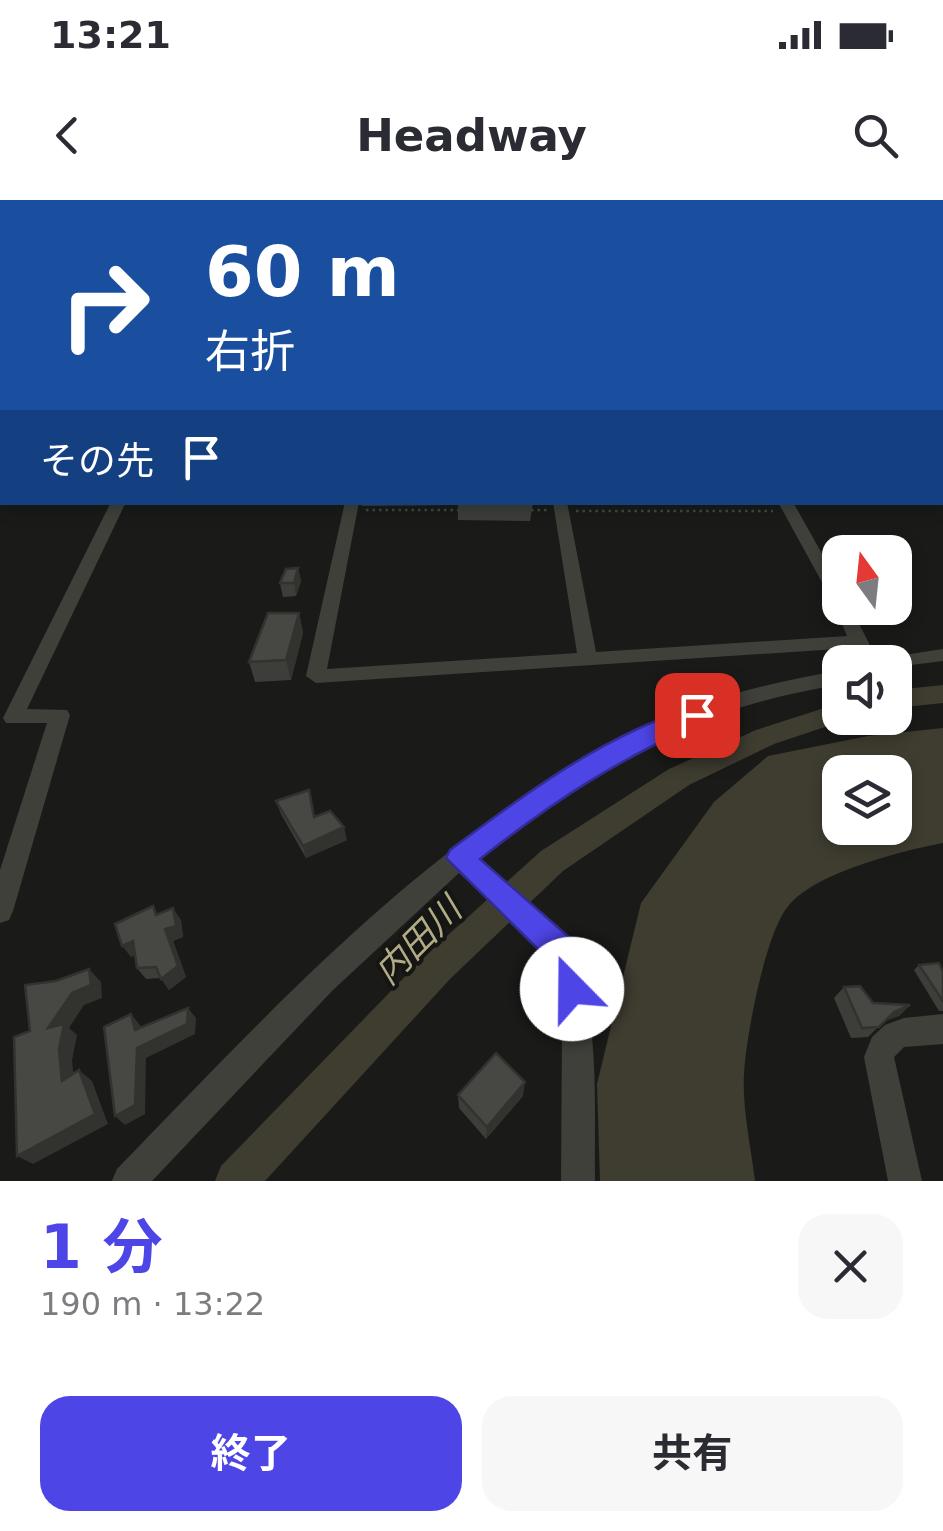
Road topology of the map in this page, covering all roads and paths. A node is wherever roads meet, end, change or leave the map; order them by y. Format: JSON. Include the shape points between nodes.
{"nodes":[{"id":1,"x":118,"y":505,"type":"edge"},
{"id":2,"x":351,"y":506,"type":"edge"},
{"id":3,"x":561,"y":506,"type":"edge"},
{"id":4,"x":787,"y":507,"type":"edge"},
{"id":5,"x":467,"y":510,"type":"dead end"},
{"id":6,"x":524,"y":510,"type":"dead end"},
{"id":7,"x":822,"y":571,"type":"edge"},
{"id":8,"x":852,"y":625,"type":"edge"},
{"id":9,"x":861,"y":640,"type":"junction"},
{"id":10,"x":863,"y":645,"type":"edge"},
{"id":11,"x":943,"y":655,"type":"edge"},
{"id":12,"x":912,"y":659,"type":"edge"},
{"id":13,"x":588,"y":660,"type":"junction"},
{"id":14,"x":822,"y":681,"type":"edge"},
{"id":15,"x":460,"y":858,"type":"junction"},
{"id":16,"x":0,"y":911,"type":"edge"},
{"id":17,"x":943,"y":1029,"type":"edge"},
{"id":18,"x":129,"y":1181,"type":"edge"},
{"id":19,"x":578,"y":1181,"type":"edge"},
{"id":20,"x":905,"y":1181,"type":"edge"}],
"edges":[{"from":1,"to":16,"type":"street","via":[[13,718],[60,715]]},
{"from":2,"to":5,"type":"path"},
{"from":2,"to":13,"type":"street","via":[[316,676]]},
{"from":3,"to":4,"type":"path"},
{"from":3,"to":6,"type":"path"},
{"from":3,"to":13,"type":"street"},
{"from":4,"to":7,"type":"street"},
{"from":8,"to":9,"type":"street"},
{"from":9,"to":10,"type":"street"},
{"from":9,"to":13,"type":"street"},
{"from":11,"to":12,"type":"street"},
{"from":14,"to":15,"type":"street","via":[[734,701],[638,740],[536,798]]},
{"from":15,"to":18,"type":"street","via":[[358,945]]},
{"from":15,"to":19,"type":"street","via":[[559,948],[576,1010]]},
{"from":17,"to":20,"type":"street","via":[[892,1035],[879,1057]]}]}
